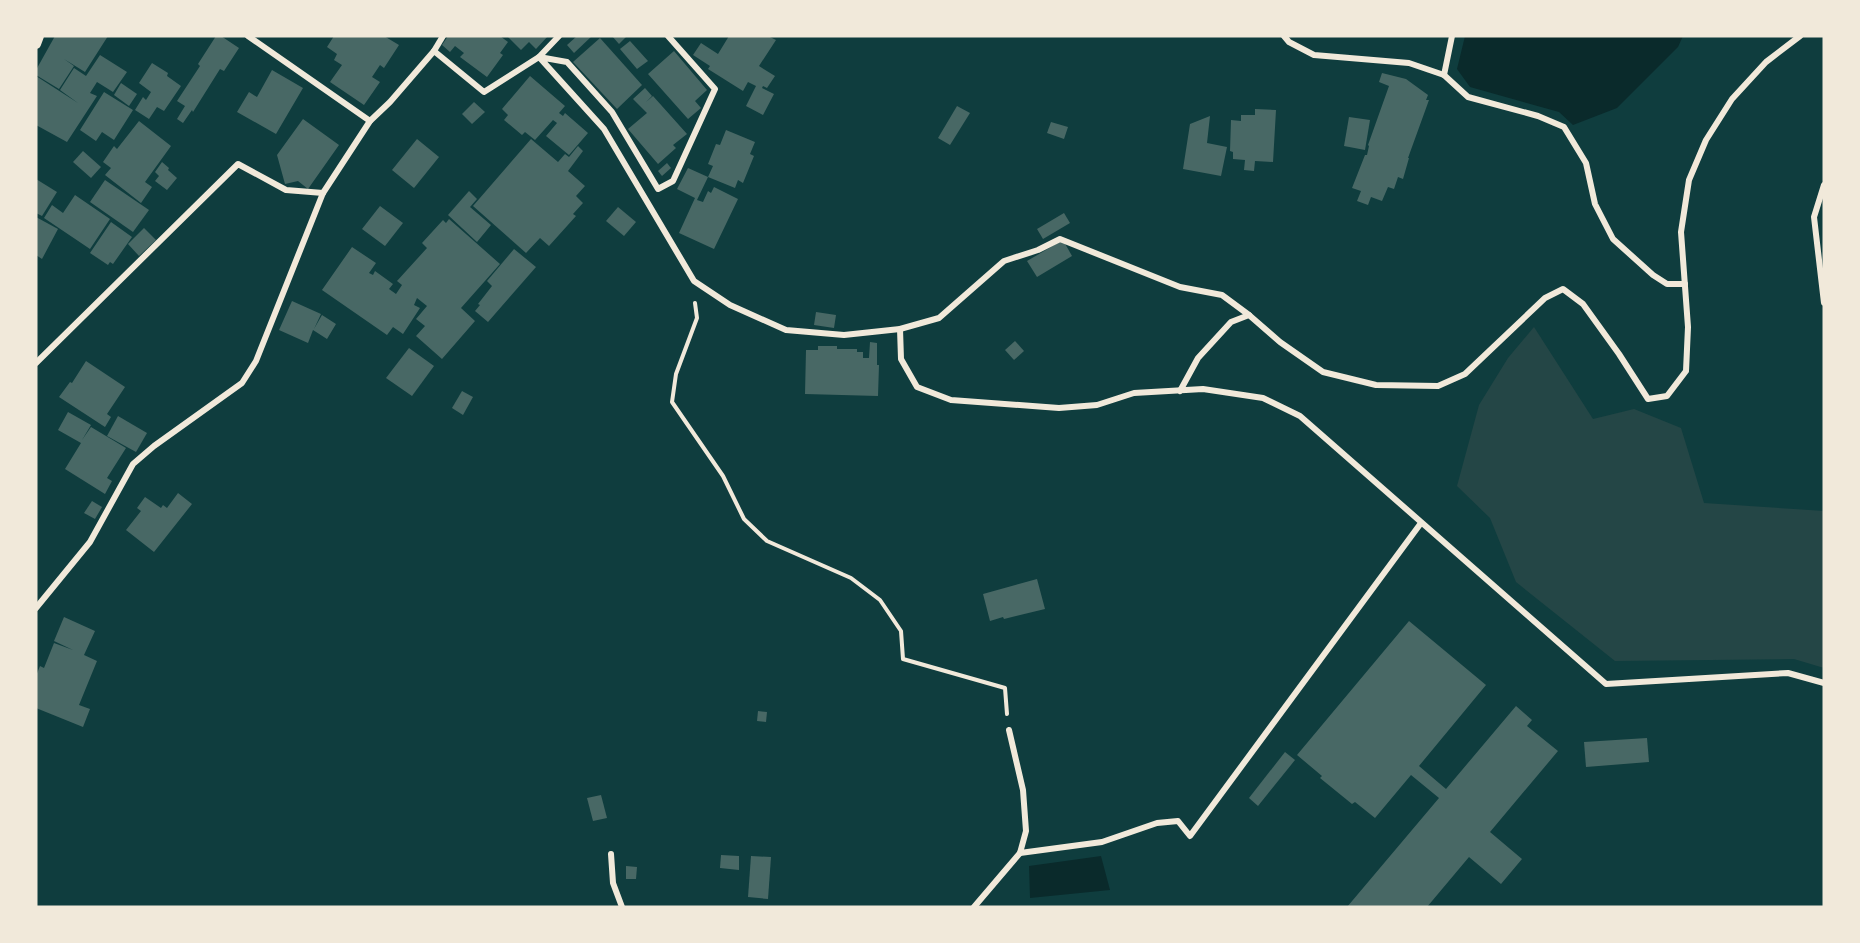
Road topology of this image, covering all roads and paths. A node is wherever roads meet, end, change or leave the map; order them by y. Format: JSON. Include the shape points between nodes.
{"nodes":[{"id":1,"x":39,"y":36,"type":"edge"},
{"id":2,"x":248,"y":36,"type":"edge"},
{"id":3,"x":443,"y":36,"type":"edge"},
{"id":4,"x":559,"y":36,"type":"edge"},
{"id":5,"x":668,"y":36,"type":"edge"},
{"id":6,"x":1284,"y":36,"type":"edge"},
{"id":7,"x":1452,"y":36,"type":"edge"},
{"id":8,"x":1800,"y":36,"type":"edge"},
{"id":9,"x":36,"y":44,"type":"edge"},
{"id":10,"x":434,"y":51,"type":"junction"},
{"id":11,"x":539,"y":57,"type":"junction"},
{"id":12,"x":1444,"y":75,"type":"junction"},
{"id":13,"x":370,"y":121,"type":"junction"},
{"id":14,"x":1824,"y":186,"type":"edge"},
{"id":15,"x":323,"y":193,"type":"junction"},
{"id":16,"x":694,"y":281,"type":"junction"},
{"id":17,"x":1685,"y":284,"type":"junction"},
{"id":18,"x":1824,"y":303,"type":"edge"},
{"id":19,"x":1249,"y":315,"type":"junction"},
{"id":20,"x":900,"y":329,"type":"junction"},
{"id":21,"x":36,"y":363,"type":"edge"},
{"id":22,"x":1180,"y":391,"type":"junction"},
{"id":23,"x":1422,"y":523,"type":"junction"},
{"id":24,"x":36,"y":608,"type":"edge"},
{"id":25,"x":1824,"y":683,"type":"edge"},
{"id":26,"x":1008,"y":730,"type":"joint"},
{"id":27,"x":1020,"y":853,"type":"junction"},
{"id":28,"x":611,"y":854,"type":"dead end"},
{"id":29,"x":622,"y":907,"type":"edge"},
{"id":30,"x":974,"y":907,"type":"edge"}],
"edges":[{"from":1,"to":9,"type":"street"},
{"from":2,"to":13,"type":"street"},
{"from":3,"to":10,"type":"street"},
{"from":4,"to":11,"type":"street"},
{"from":5,"to":11,"type":"street","via":[[715,89],[673,181],[658,189],[612,112],[575,70],[567,62]]},
{"from":6,"to":12,"type":"street","via":[[1314,56],[1409,63]]},
{"from":7,"to":12,"type":"street"},
{"from":8,"to":17,"type":"street","via":[[1766,62],[1739,92],[1706,140],[1689,180],[1681,232]]},
{"from":10,"to":11,"type":"street","via":[[484,92]]},
{"from":10,"to":13,"type":"street"},
{"from":11,"to":16,"type":"street","via":[[603,129]]},
{"from":12,"to":17,"type":"street","via":[[1468,97],[1563,127],[1586,163],[1595,204],[1613,239],[1667,284]]},
{"from":13,"to":15,"type":"street"},
{"from":14,"to":18,"type":"street","via":[[1814,217]]},
{"from":15,"to":21,"type":"street","via":[[286,190],[238,164]]},
{"from":15,"to":24,"type":"street","via":[[256,361],[242,384],[133,464],[90,542]]},
{"from":16,"to":20,"type":"street","via":[[730,305],[786,330],[844,335]]},
{"from":16,"to":26,"type":"path","via":[[697,318],[676,374],[672,402],[723,476],[744,519],[767,541],[851,578],[880,600],[902,632],[903,660],[1005,688]]},
{"from":17,"to":19,"type":"street","via":[[1686,371],[1667,396],[1648,399],[1583,304],[1563,289],[1545,298],[1465,374],[1438,386],[1376,385],[1323,372]]},
{"from":19,"to":20,"type":"street","via":[[1222,295],[1180,287],[1060,239],[1004,261],[939,318]]},
{"from":19,"to":22,"type":"street","via":[[1231,322],[1198,358]]},
{"from":20,"to":22,"type":"street","via":[[901,358],[917,387],[951,400],[1059,408],[1096,405],[1134,393]]},
{"from":22,"to":23,"type":"street","via":[[1203,389],[1263,398],[1300,417]]},
{"from":23,"to":25,"type":"street","via":[[1606,684],[1788,673]]},
{"from":23,"to":27,"type":"street","via":[[1190,836],[1178,821],[1157,823],[1102,842]]},
{"from":26,"to":27,"type":"street","via":[[1023,790],[1026,831]]},
{"from":27,"to":30,"type":"street"},
{"from":28,"to":29,"type":"street","via":[[613,883]]}]}
